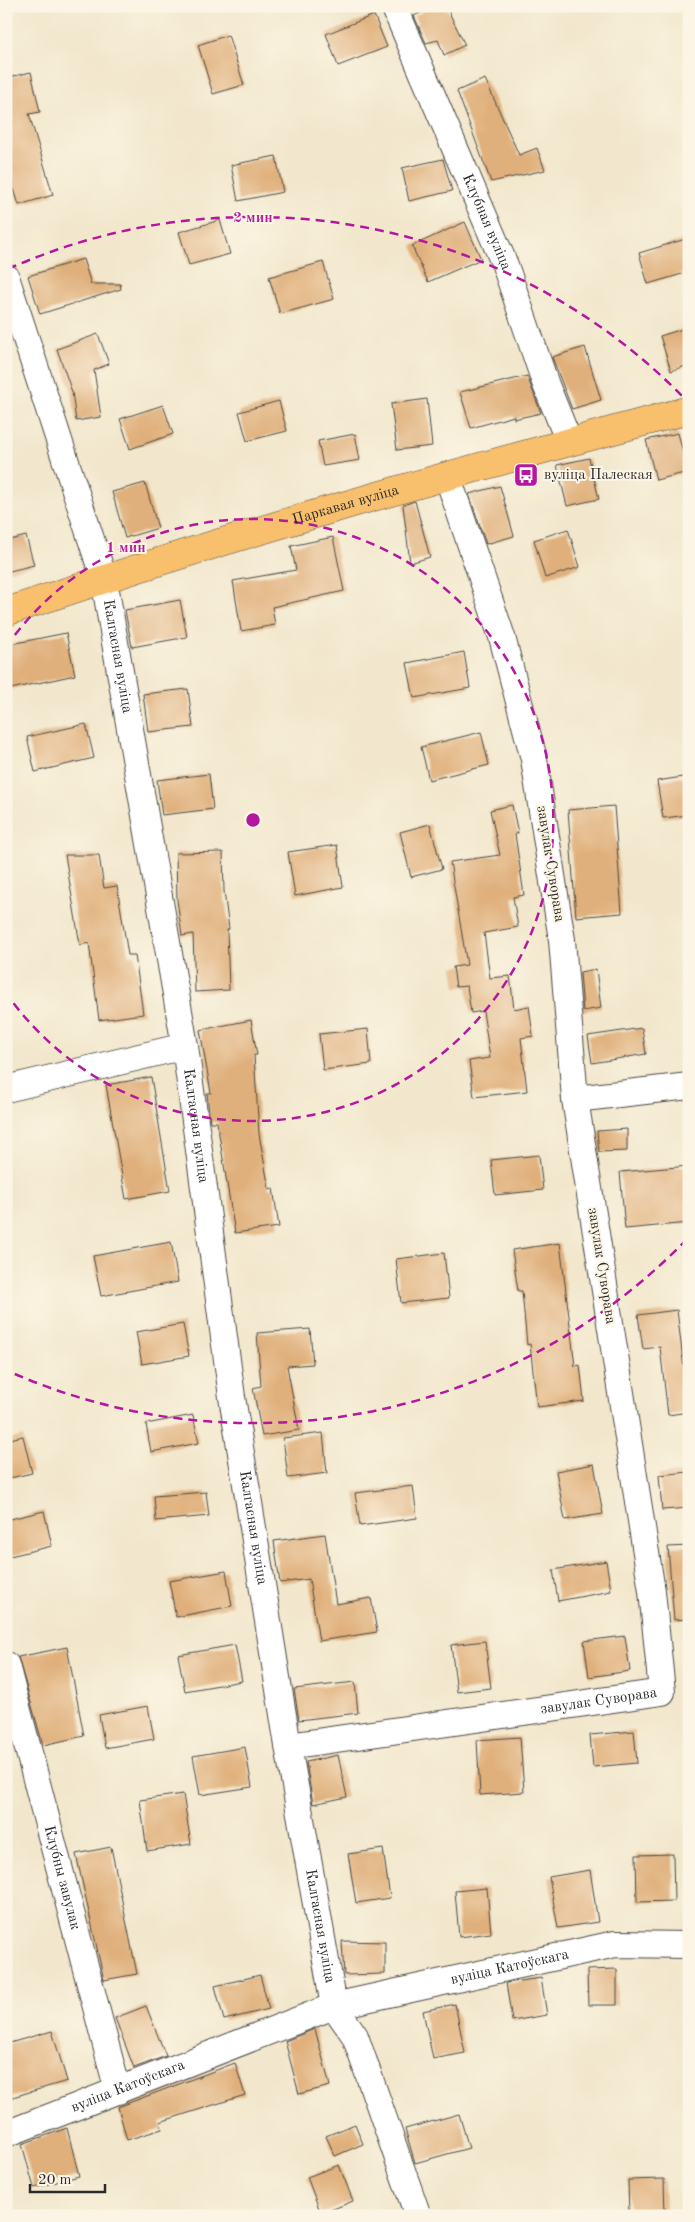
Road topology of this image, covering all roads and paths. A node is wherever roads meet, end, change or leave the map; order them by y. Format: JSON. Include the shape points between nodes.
{"nodes":[{"id":1,"x":394,"y":6,"type":"edge"},
{"id":2,"x":6,"y":277,"type":"edge"},
{"id":3,"x":689,"y":410,"type":"edge"},
{"id":4,"x":569,"y":442,"type":"junction"},
{"id":5,"x":447,"y":475,"type":"junction"},
{"id":6,"x":104,"y":579,"type":"junction"},
{"id":7,"x":6,"y":612,"type":"edge"},
{"id":8,"x":185,"y":1046,"type":"junction"},
{"id":9,"x":689,"y":1086,"type":"edge"},
{"id":10,"x":6,"y":1089,"type":"edge"},
{"id":11,"x":576,"y":1099,"type":"junction"},
{"id":12,"x":6,"y":1665,"type":"edge"},
{"id":13,"x":288,"y":1746,"type":"junction"},
{"id":14,"x":689,"y":1945,"type":"edge"},
{"id":15,"x":334,"y":2006,"type":"junction"},
{"id":16,"x":118,"y":2091,"type":"junction"},
{"id":17,"x":6,"y":2134,"type":"edge"},
{"id":18,"x":418,"y":2216,"type":"edge"}],
"edges":[{"from":1,"to":4,"type":"street","name":"Клубная вуліца","via":[[505,265],[546,386]]},
{"from":2,"to":6,"type":"street","name":"Калгасная вуліца"},
{"from":3,"to":4,"type":"main road","name":"Паркавая вуліца"},
{"from":4,"to":5,"type":"main road","name":"Паркавая вуліца"},
{"from":5,"to":6,"type":"main road","name":"Паркавая вуліца"},
{"from":5,"to":11,"type":"street","name":"завулак Суворава","via":[[502,637],[534,760],[562,940]]},
{"from":6,"to":7,"type":"main road","name":"Паркавая вуліца"},
{"from":6,"to":8,"type":"street","name":"Калгасная вуліца"},
{"from":8,"to":10,"type":"street","name":"Калгасная вуліца"},
{"from":8,"to":13,"type":"street","name":"Калгасная вуліца","via":[[232,1398]]},
{"from":9,"to":11,"type":"street"},
{"from":11,"to":13,"type":"street","name":"завулак Суворава","via":[[652,1591],[662,1692]]},
{"from":12,"to":16,"type":"street","name":"Клубны завулак"},
{"from":13,"to":15,"type":"street","name":"Калгасная вуліца"},
{"from":14,"to":15,"type":"street","name":"вуліца Катоўскага","via":[[614,1944]]},
{"from":15,"to":16,"type":"street","name":"вуліца Катоўскага"},
{"from":15,"to":18,"type":"street","via":[[355,2036]]},
{"from":16,"to":17,"type":"street","name":"вуліца Катоўскага"}]}
